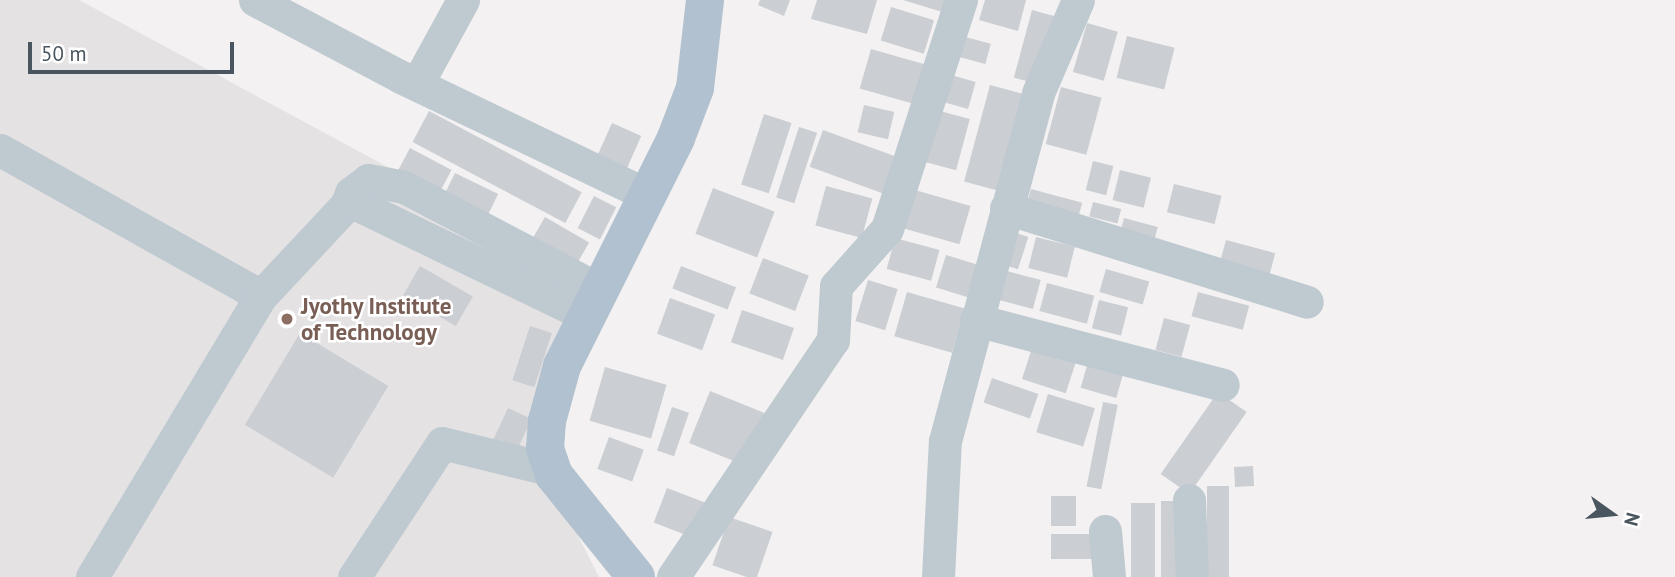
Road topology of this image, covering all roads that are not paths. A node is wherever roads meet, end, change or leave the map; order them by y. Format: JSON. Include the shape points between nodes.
{"nodes":[{"id":1,"x":255,"y":0,"type":"edge"},
{"id":2,"x":463,"y":0,"type":"edge"},
{"id":3,"x":705,"y":0,"type":"edge"},
{"id":4,"x":961,"y":0,"type":"edge"},
{"id":5,"x":1078,"y":0,"type":"edge"},
{"id":6,"x":417,"y":84,"type":"junction"},
{"id":7,"x":0,"y":150,"type":"edge"},
{"id":8,"x":647,"y":195,"type":"junction"},
{"id":9,"x":1006,"y":208,"type":"junction"},
{"id":10,"x":261,"y":296,"type":"junction"},
{"id":11,"x":592,"y":302,"type":"junction"},
{"id":12,"x":1307,"y":302,"type":"dead end"},
{"id":13,"x":976,"y":320,"type":"junction"},
{"id":14,"x":1223,"y":386,"type":"dead end"},
{"id":15,"x":553,"y":470,"type":"junction"},
{"id":16,"x":1189,"y":500,"type":"dead end"},
{"id":17,"x":1105,"y":531,"type":"dead end"},
{"id":18,"x":92,"y":577,"type":"edge"},
{"id":19,"x":354,"y":577,"type":"edge"},
{"id":20,"x":636,"y":577,"type":"edge"},
{"id":21,"x":673,"y":577,"type":"edge"},
{"id":22,"x":938,"y":577,"type":"edge"},
{"id":23,"x":1109,"y":577,"type":"edge"},
{"id":24,"x":1192,"y":577,"type":"edge"}],
"edges":[{"from":1,"to":6,"type":"street"},
{"from":2,"to":6,"type":"street"},
{"from":3,"to":8,"type":"main road","via":[[695,88]]},
{"from":4,"to":21,"type":"street","via":[[887,229],[836,286],[833,340]]},
{"from":5,"to":9,"type":"street","via":[[1038,93]]},
{"from":6,"to":8,"type":"street"},
{"from":7,"to":10,"type":"street"},
{"from":8,"to":11,"type":"main road"},
{"from":9,"to":12,"type":"street"},
{"from":9,"to":13,"type":"street"},
{"from":10,"to":11,"type":"street","via":[[347,204],[355,204]]},
{"from":10,"to":18,"type":"street"},
{"from":11,"to":15,"type":"main road","via":[[562,366],[547,421],[545,449]]},
{"from":13,"to":14,"type":"street"},
{"from":13,"to":22,"type":"street","via":[[945,441]]},
{"from":15,"to":19,"type":"street","via":[[442,443]]},
{"from":15,"to":20,"type":"main road"},
{"from":16,"to":24,"type":"street"},
{"from":17,"to":23,"type":"street"}]}
